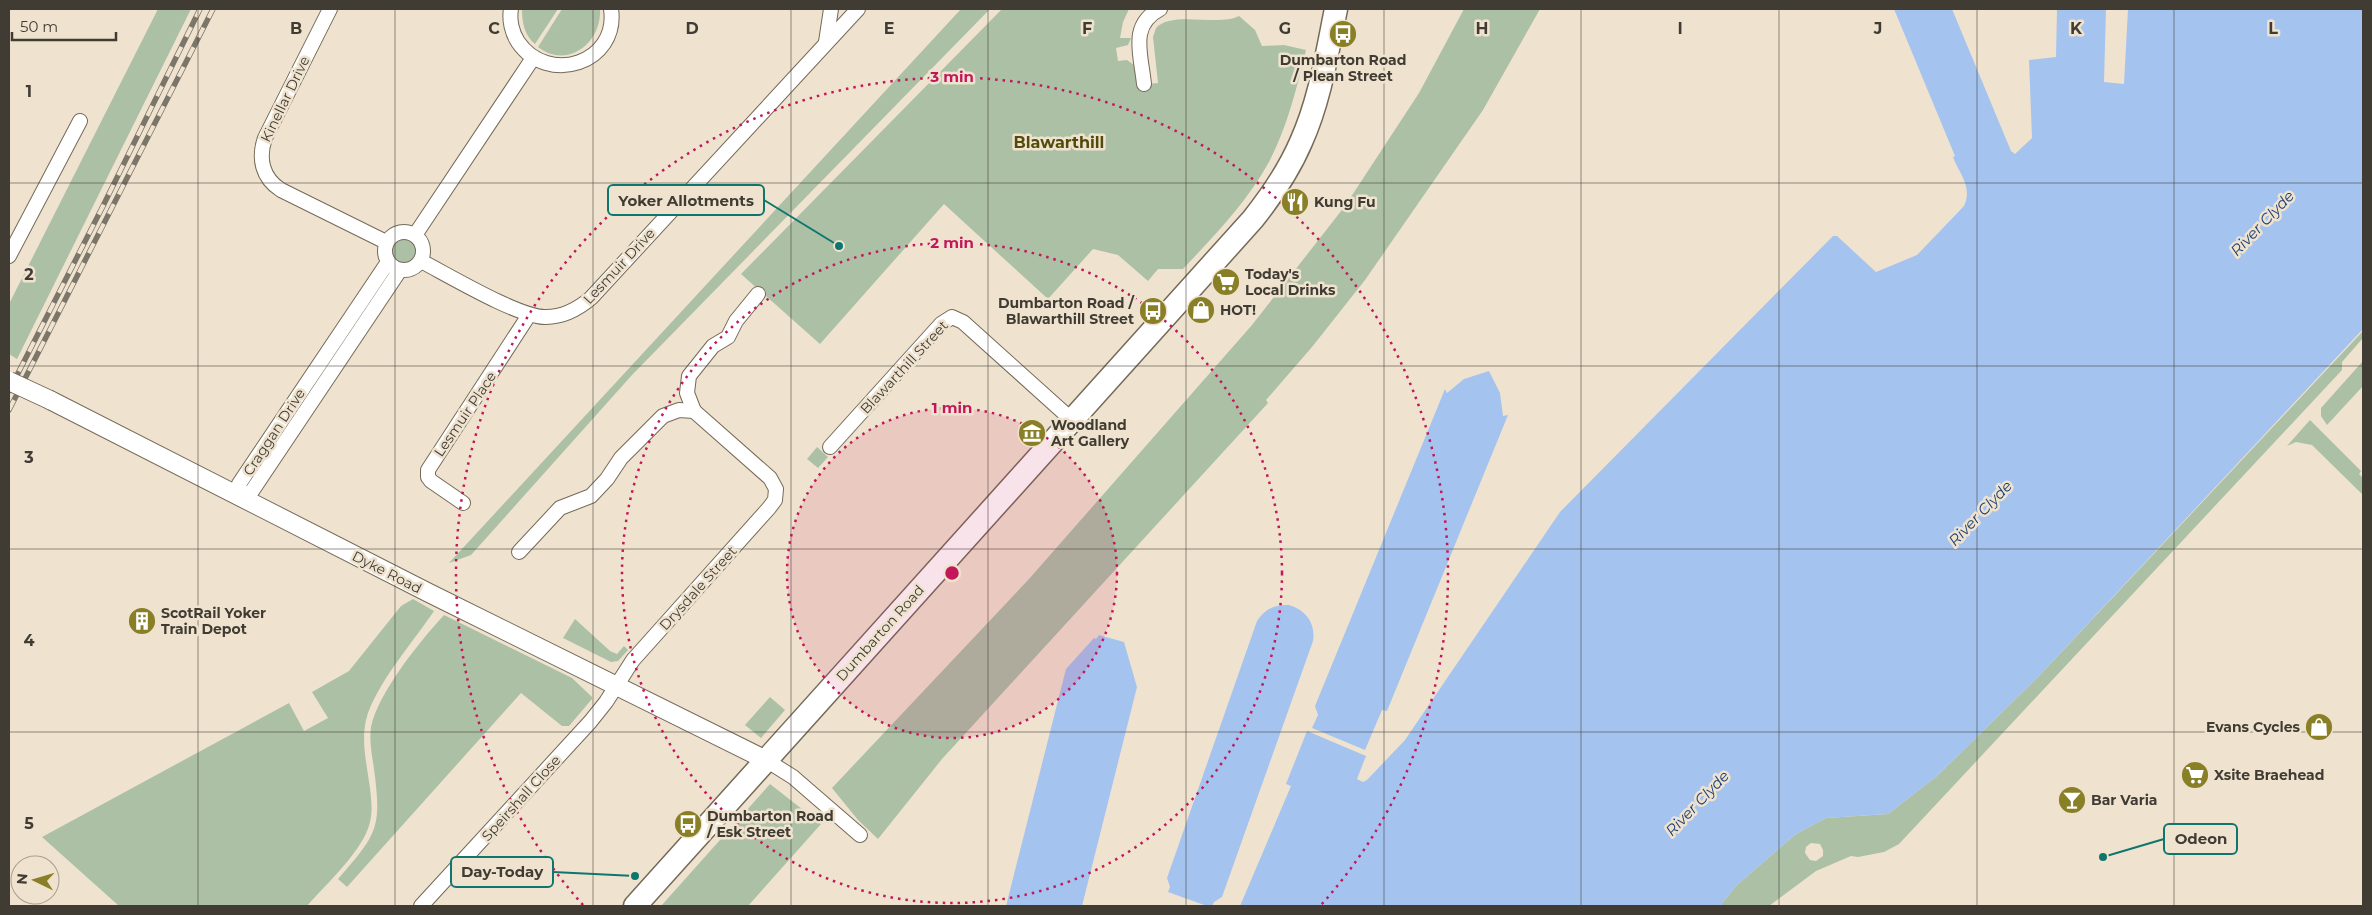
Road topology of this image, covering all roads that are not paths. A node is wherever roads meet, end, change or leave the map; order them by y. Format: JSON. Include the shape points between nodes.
{"nodes":[{"id":1,"x":330,"y":9,"type":"edge"},
{"id":2,"x":511,"y":9,"type":"edge"},
{"id":3,"x":611,"y":9,"type":"edge"},
{"id":4,"x":831,"y":9,"type":"edge"},
{"id":5,"x":858,"y":9,"type":"edge"},
{"id":6,"x":1160,"y":9,"type":"edge"},
{"id":7,"x":1336,"y":9,"type":"edge"},
{"id":8,"x":826,"y":43,"type":"junction"},
{"id":9,"x":533,"y":58,"type":"junction"},
{"id":10,"x":1144,"y":84,"type":"dead end"},
{"id":11,"x":80,"y":121,"type":"dead end"},
{"id":12,"x":415,"y":235,"type":"junction"},
{"id":13,"x":386,"y":242,"type":"junction"},
{"id":14,"x":9,"y":256,"type":"edge"},
{"id":15,"x":421,"y":261,"type":"junction"},
{"id":16,"x":388,"y":262,"type":"junction"},
{"id":17,"x":400,"y":270,"type":"junction"},
{"id":18,"x":758,"y":294,"type":"dead end"},
{"id":19,"x":529,"y":315,"type":"junction"},
{"id":20,"x":9,"y":380,"type":"edge"},
{"id":21,"x":694,"y":411,"type":"junction"},
{"id":22,"x":1072,"y":420,"type":"junction"},
{"id":23,"x":830,"y":447,"type":"dead end"},
{"id":24,"x":241,"y":498,"type":"junction"},
{"id":25,"x":463,"y":503,"type":"dead end"},
{"id":26,"x":519,"y":552,"type":"dead end"},
{"id":27,"x":616,"y":686,"type":"junction"},
{"id":28,"x":766,"y":760,"type":"junction"},
{"id":29,"x":860,"y":835,"type":"dead end"},
{"id":30,"x":421,"y":906,"type":"edge"},
{"id":31,"x":636,"y":906,"type":"edge"}],
"edges":[{"from":1,"to":13,"type":"street","name":"Kinellar Drive","via":[[265,138],[262,164],[271,182],[281,190]]},
{"from":2,"to":9,"type":"street","via":[[511,25],[516,38]]},
{"from":3,"to":9,"type":"street","via":[[611,26],[606,39],[587,59],[574,65],[560,66]]},
{"from":4,"to":8,"type":"street"},
{"from":5,"to":8,"type":"street","name":"Lesmuir Drive"},
{"from":6,"to":10,"type":"street","via":[[1150,14],[1140,30]]},
{"from":7,"to":22,"type":"main road","name":"Dumbarton Road","via":[[1307,126],[1280,184],[1226,252]]},
{"from":8,"to":19,"type":"street","name":"Lesmuir Drive","via":[[591,298],[564,315],[544,318]]},
{"from":9,"to":12,"type":"street"},
{"from":11,"to":14,"type":"street"},
{"from":12,"to":13,"type":"street","via":[[399,232]]},
{"from":12,"to":15,"type":"street","via":[[424,250]]},
{"from":13,"to":16,"type":"street","via":[[384,252]]},
{"from":15,"to":17,"type":"street","via":[[412,269]]},
{"from":15,"to":19,"type":"street","name":"Lesmuir Drive"},
{"from":16,"to":17,"type":"street"},
{"from":16,"to":24,"type":"street","name":"Craggan Drive","via":[[239,484]]},
{"from":17,"to":24,"type":"street","name":"Craggan Drive","via":[[252,491]]},
{"from":18,"to":21,"type":"street","via":[[736,321],[728,337],[713,346],[689,376],[686,393]]},
{"from":19,"to":25,"type":"street","name":"Lesmuir Place","via":[[428,470],[431,481]]},
{"from":20,"to":24,"type":"street","name":"Dyke Road","bridge":true},
{"from":21,"to":26,"type":"street","via":[[679,410],[663,416],[621,458],[591,496],[560,508]]},
{"from":21,"to":27,"type":"street","name":"Drysdale Street","via":[[770,478],[776,488],[774,500],[633,660]]},
{"from":22,"to":23,"type":"street","name":"Blawarthill Street","via":[[963,322],[952,317],[941,324]]},
{"from":22,"to":28,"type":"main road","name":"Dumbarton Road"},
{"from":24,"to":27,"type":"street","name":"Dyke Road"},
{"from":27,"to":28,"type":"street","name":"Dyke Road"},
{"from":27,"to":30,"type":"street","name":"Speirshall Close","via":[[590,722]]},
{"from":28,"to":29,"type":"street","via":[[793,777]]},
{"from":28,"to":31,"type":"main road","name":"Dumbarton Road"}]}
